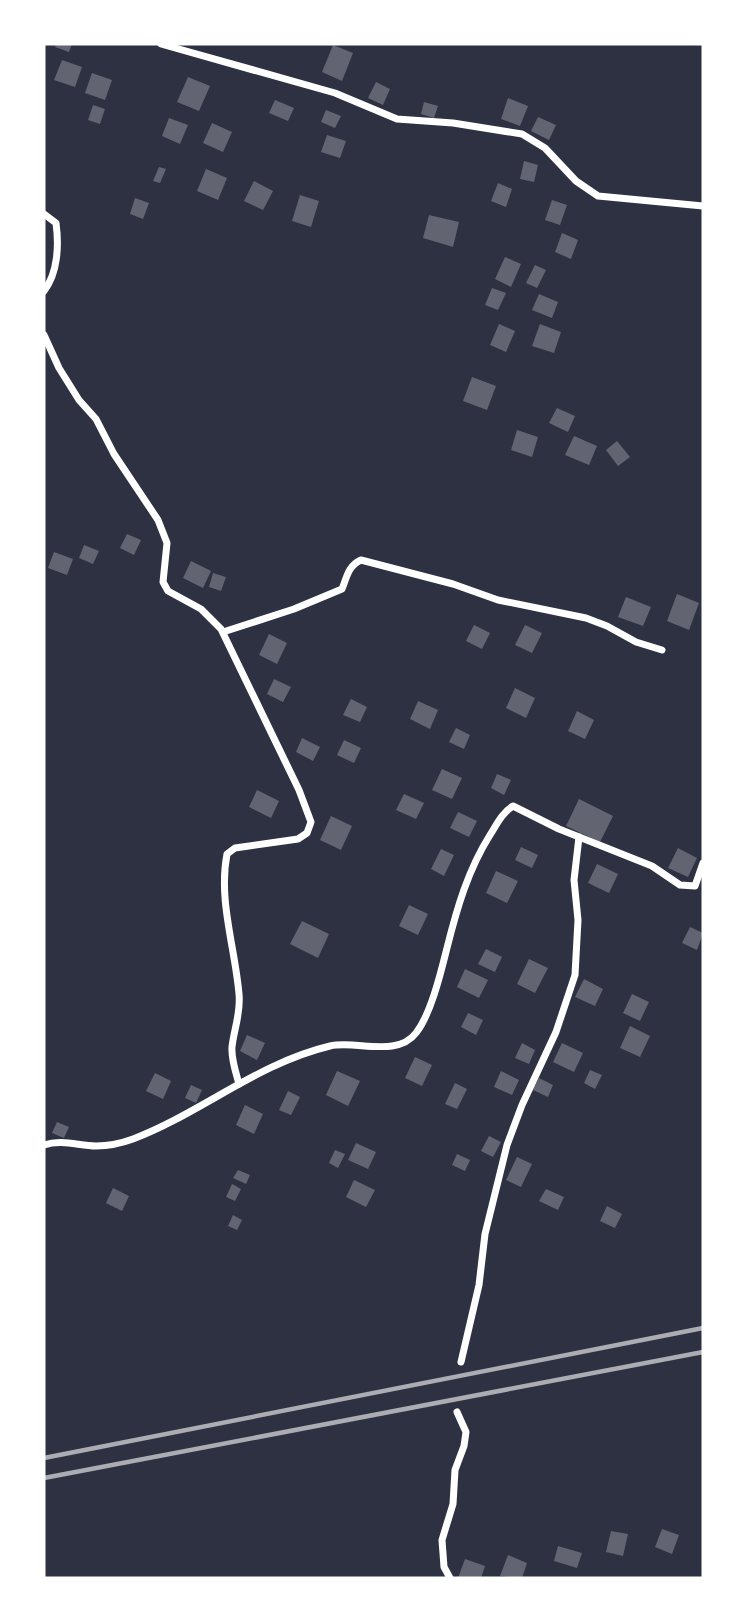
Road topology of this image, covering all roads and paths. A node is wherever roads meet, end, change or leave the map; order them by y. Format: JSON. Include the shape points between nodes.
{"nodes":[{"id":1,"x":160,"y":44,"type":"edge"},
{"id":2,"x":703,"y":206,"type":"edge"},
{"id":3,"x":44,"y":214,"type":"edge"},
{"id":4,"x":44,"y":291,"type":"edge"},
{"id":5,"x":44,"y":335,"type":"edge"},
{"id":6,"x":223,"y":632,"type":"junction"},
{"id":7,"x":662,"y":650,"type":"dead end"},
{"id":8,"x":579,"y":837,"type":"junction"},
{"id":9,"x":703,"y":863,"type":"edge"},
{"id":10,"x":239,"y":1084,"type":"junction"},
{"id":11,"x":44,"y":1145,"type":"edge"},
{"id":12,"x":461,"y":1362,"type":"dead end"},
{"id":13,"x":457,"y":1412,"type":"dead end"},
{"id":14,"x":450,"y":1578,"type":"edge"}],
"edges":[{"from":1,"to":2,"type":"street","via":[[335,93],[397,119],[522,134],[545,148],[576,181],[598,196]]},
{"from":3,"to":4,"type":"street","via":[[56,223],[58,239],[54,268]]},
{"from":5,"to":6,"type":"street","via":[[59,369],[96,419],[158,520],[167,543],[163,582],[167,591],[201,608]]},
{"from":6,"to":7,"type":"street","via":[[342,589],[348,570],[361,560],[498,600],[586,618]]},
{"from":6,"to":10,"type":"street","via":[[311,822],[307,834],[299,839],[235,848],[227,854],[225,901],[239,996],[232,1051]]},
{"from":8,"to":9,"type":"street","via":[[652,866],[680,885],[695,886]]},
{"from":8,"to":10,"type":"street","via":[[513,806],[505,811],[467,880],[438,981],[416,1033],[405,1043],[332,1045]]},
{"from":8,"to":12,"type":"street","via":[[574,880],[578,920],[575,975],[507,1145]]},
{"from":10,"to":11,"type":"street","via":[[170,1124],[130,1140],[95,1146]]},
{"from":13,"to":14,"type":"street","via":[[466,1432],[442,1540],[444,1567]]}]}
